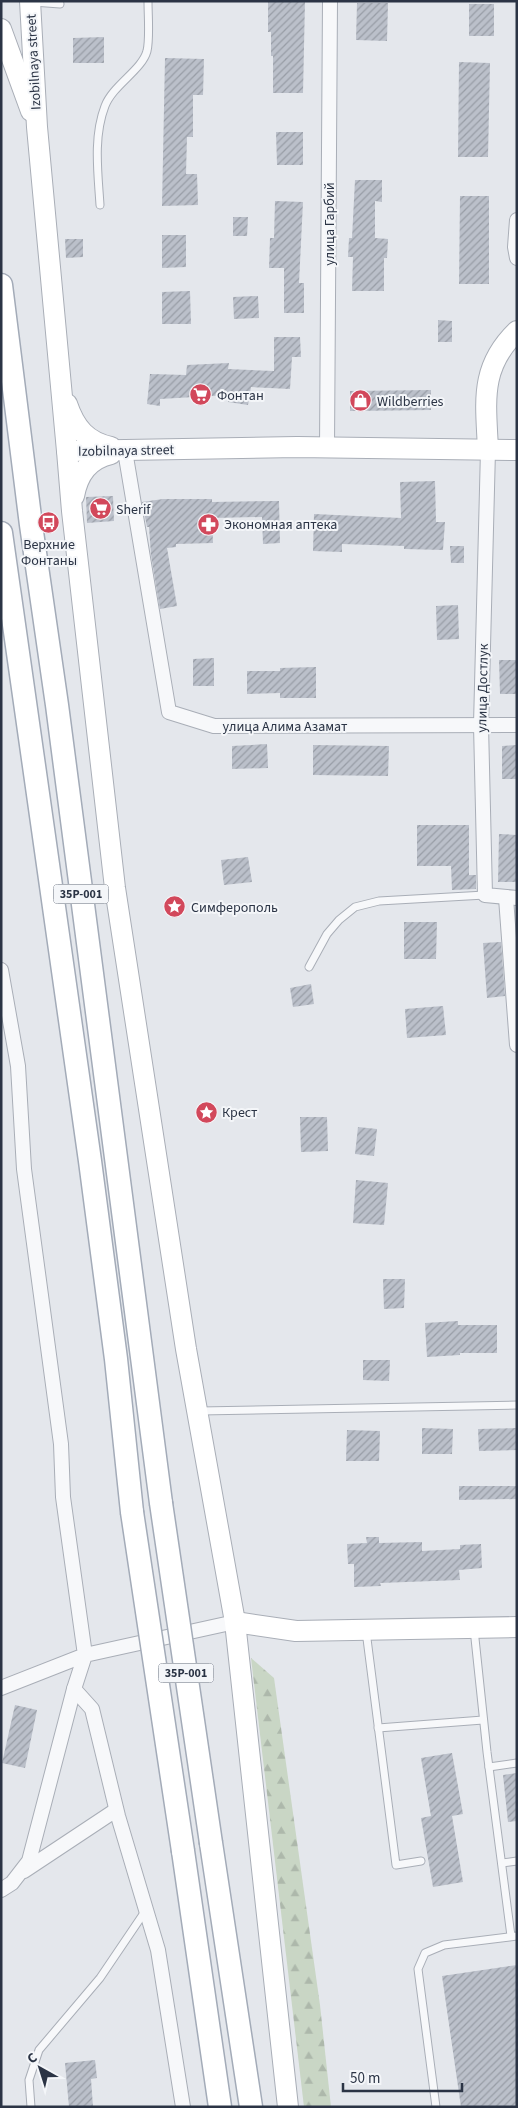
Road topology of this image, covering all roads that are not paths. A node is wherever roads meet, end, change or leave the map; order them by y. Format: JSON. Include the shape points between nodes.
{"nodes":[{"id":1,"x":30,"y":1,"type":"edge"},
{"id":2,"x":148,"y":1,"type":"edge"},
{"id":3,"x":330,"y":1,"type":"edge"},
{"id":4,"x":60,"y":4,"type":"dead end"},
{"id":5,"x":1,"y":29,"type":"edge"},
{"id":6,"x":37,"y":127,"type":"junction"},
{"id":7,"x":100,"y":206,"type":"dead end"},
{"id":8,"x":517,"y":220,"type":"edge"},
{"id":9,"x":517,"y":258,"type":"edge"},
{"id":10,"x":1,"y":285,"type":"edge"},
{"id":11,"x":517,"y":331,"type":"edge"},
{"id":12,"x":60,"y":381,"type":"junction"},
{"id":13,"x":327,"y":448,"type":"junction"},
{"id":14,"x":488,"y":450,"type":"junction"},
{"id":15,"x":517,"y":450,"type":"edge"},
{"id":16,"x":68,"y":451,"type":"junction"},
{"id":17,"x":125,"y":451,"type":"junction"},
{"id":18,"x":72,"y":508,"type":"junction"},
{"id":19,"x":1,"y":533,"type":"edge"},
{"id":20,"x":481,"y":725,"type":"junction"},
{"id":21,"x":517,"y":725,"type":"edge"},
{"id":22,"x":485,"y":895,"type":"junction"},
{"id":23,"x":512,"y":898,"type":"edge"},
{"id":24,"x":308,"y":968,"type":"dead end"},
{"id":25,"x":1,"y":970,"type":"edge"},
{"id":26,"x":517,"y":1045,"type":"edge"},
{"id":27,"x":517,"y":1405,"type":"edge"},
{"id":28,"x":197,"y":1411,"type":"junction"},
{"id":29,"x":235,"y":1622,"type":"junction"},
{"id":30,"x":517,"y":1627,"type":"edge"},
{"id":31,"x":474,"y":1629,"type":"junction"},
{"id":32,"x":366,"y":1630,"type":"junction"},
{"id":33,"x":85,"y":1656,"type":"junction"},
{"id":34,"x":1,"y":1688,"type":"edge"},
{"id":35,"x":74,"y":1689,"type":"junction"},
{"id":36,"x":484,"y":1720,"type":"junction"},
{"id":37,"x":378,"y":1728,"type":"junction"},
{"id":38,"x":517,"y":1763,"type":"edge"},
{"id":39,"x":488,"y":1767,"type":"junction"},
{"id":40,"x":116,"y":1810,"type":"junction"},
{"id":41,"x":421,"y":1861,"type":"dead end"},
{"id":42,"x":517,"y":1861,"type":"edge"},
{"id":43,"x":502,"y":1863,"type":"junction"},
{"id":44,"x":21,"y":1873,"type":"junction"},
{"id":45,"x":1,"y":1890,"type":"edge"},
{"id":46,"x":146,"y":1910,"type":"junction"},
{"id":47,"x":514,"y":1936,"type":"edge"},
{"id":48,"x":31,"y":2107,"type":"edge"},
{"id":49,"x":182,"y":2107,"type":"edge"},
{"id":50,"x":220,"y":2107,"type":"edge"},
{"id":51,"x":251,"y":2107,"type":"edge"},
{"id":52,"x":288,"y":2107,"type":"edge"},
{"id":53,"x":436,"y":2107,"type":"edge"}],
"edges":[{"from":1,"to":4,"type":"lane"},
{"from":1,"to":6,"type":"main road","name":"Izobilnaya street"},
{"from":2,"to":7,"type":"lane","via":[[147,52],[137,67],[115,87],[105,106],[97,143]]},
{"from":3,"to":13,"type":"street","name":"улица Гарбий"},
{"from":5,"to":6,"type":"main road"},
{"from":6,"to":12,"type":"main road","name":"Izobilnaya street"},
{"from":8,"to":9,"type":"street"},
{"from":10,"to":51,"type":"main road","number":"35Р-001","bridge":true,"via":[[161,1503]]},
{"from":11,"to":14,"type":"main road","via":[[498,356],[488,377]]},
{"from":12,"to":16,"type":"main road","name":"Izobilnaya street"},
{"from":12,"to":17,"type":"main road","via":[[72,418],[89,440]]},
{"from":13,"to":14,"type":"main road","name":"Izobilnaya street"},
{"from":13,"to":17,"type":"main road","name":"Izobilnaya street"},
{"from":14,"to":15,"type":"main road","name":"Izobilnaya street"},
{"from":14,"to":20,"type":"street","name":"улица Достлук"},
{"from":16,"to":17,"type":"main road","name":"Izobilnaya street"},
{"from":16,"to":18,"type":"main road"},
{"from":17,"to":18,"type":"main road","via":[[102,456],[86,467],[75,487]]},
{"from":17,"to":20,"type":"street","name":"улица Алима Азамат","via":[[169,712],[214,726]]},
{"from":18,"to":28,"type":"main road","via":[[115,888]]},
{"from":19,"to":50,"type":"main road","number":"35Р-001","bridge":true,"via":[[92,1180],[132,1512]]},
{"from":20,"to":21,"type":"street","name":"улица Алима Азамат"},
{"from":20,"to":22,"type":"street","name":"улица Достлук"},
{"from":22,"to":23,"type":"street"},
{"from":22,"to":24,"type":"lane","via":[[379,901],[355,907],[327,934]]},
{"from":23,"to":26,"type":"street"},
{"from":25,"to":33,"type":"street","via":[[18,1066],[24,1169],[61,1444],[63,1497]]},
{"from":27,"to":28,"type":"lane"},
{"from":28,"to":29,"type":"main road"},
{"from":29,"to":32,"type":"main road","via":[[296,1632]]},
{"from":29,"to":33,"type":"street"},
{"from":29,"to":52,"type":"main road"},
{"from":30,"to":31,"type":"main road"},
{"from":31,"to":32,"type":"main road"},
{"from":31,"to":36,"type":"lane"},
{"from":32,"to":37,"type":"lane"},
{"from":33,"to":34,"type":"street"},
{"from":33,"to":35,"type":"street"},
{"from":35,"to":40,"type":"street","via":[[92,1709]]},
{"from":35,"to":44,"type":"street","via":[[29,1861]]},
{"from":36,"to":37,"type":"lane"},
{"from":36,"to":39,"type":"lane"},
{"from":37,"to":41,"type":"lane","via":[[396,1865]]},
{"from":38,"to":39,"type":"lane"},
{"from":39,"to":43,"type":"lane"},
{"from":40,"to":44,"type":"street"},
{"from":40,"to":46,"type":"street"},
{"from":42,"to":43,"type":"lane"},
{"from":43,"to":47,"type":"lane"},
{"from":44,"to":45,"type":"street"},
{"from":46,"to":48,"type":"lane","via":[[100,1978],[39,2050],[29,2080]]},
{"from":46,"to":49,"type":"street","via":[[158,1950]]},
{"from":47,"to":53,"type":"lane","via":[[444,1945],[424,1953],[418,1969]]}]}
